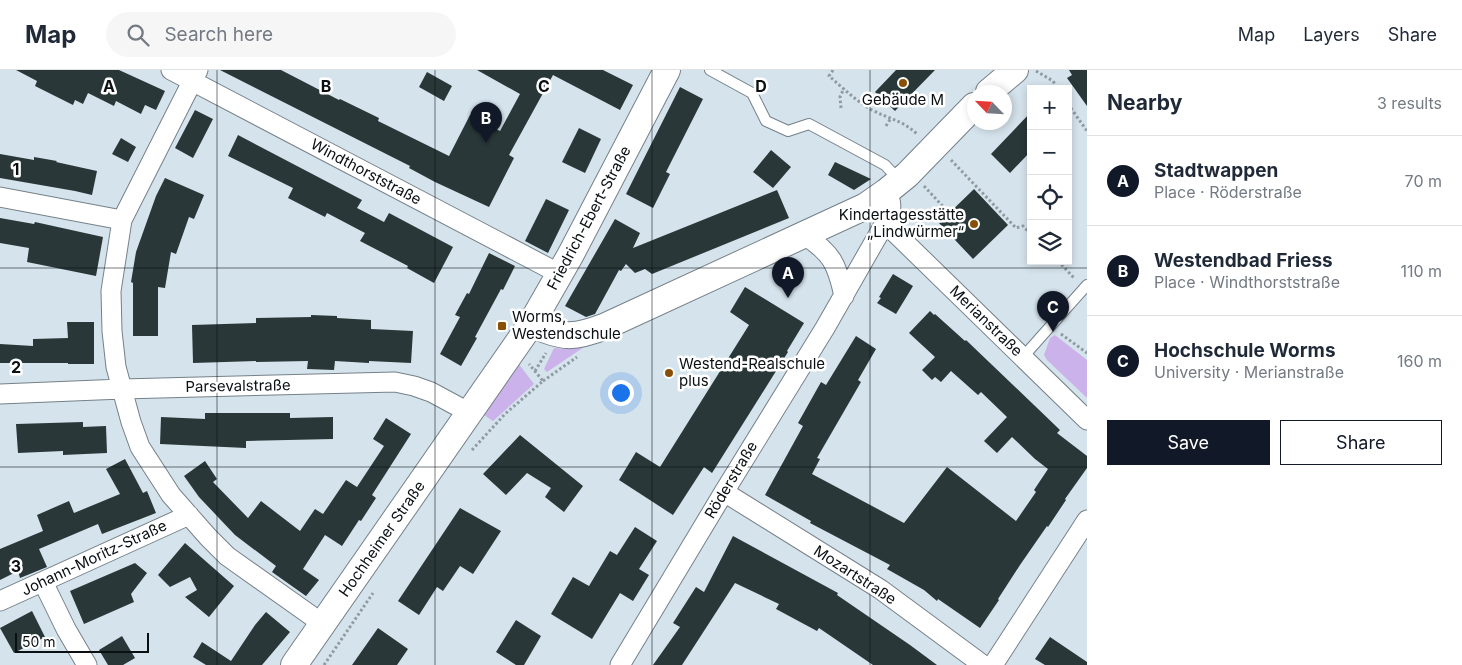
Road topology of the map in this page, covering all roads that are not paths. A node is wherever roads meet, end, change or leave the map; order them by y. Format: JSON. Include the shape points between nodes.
{"nodes":[{"id":1,"x":171,"y":70,"type":"edge"},
{"id":2,"x":710,"y":70,"type":"edge"},
{"id":3,"x":1015,"y":70,"type":"edge"},
{"id":4,"x":662,"y":72,"type":"edge"},
{"id":5,"x":195,"y":75,"type":"edge"},
{"id":6,"x":997,"y":85,"type":"edge"},
{"id":7,"x":967,"y":116,"type":"edge"},
{"id":8,"x":893,"y":187,"type":"junction"},
{"id":9,"x":0,"y":197,"type":"edge"},
{"id":10,"x":122,"y":220,"type":"junction"},
{"id":11,"x":885,"y":223,"type":"junction"},
{"id":12,"x":804,"y":235,"type":"junction"},
{"id":13,"x":560,"y":274,"type":"junction"},
{"id":14,"x":1086,"y":286,"type":"edge"},
{"id":15,"x":844,"y":296,"type":"junction"},
{"id":16,"x":531,"y":324,"type":"junction"},
{"id":17,"x":1023,"y":357,"type":"junction"},
{"id":18,"x":122,"y":389,"type":"junction"},
{"id":19,"x":0,"y":394,"type":"edge"},
{"id":20,"x":470,"y":413,"type":"junction"},
{"id":21,"x":1087,"y":420,"type":"edge"},
{"id":22,"x":724,"y":492,"type":"junction"},
{"id":23,"x":189,"y":515,"type":"junction"},
{"id":24,"x":1084,"y":532,"type":"edge"},
{"id":25,"x":43,"y":582,"type":"junction"},
{"id":26,"x":0,"y":602,"type":"edge"},
{"id":27,"x":323,"y":624,"type":"junction"},
{"id":28,"x":87,"y":665,"type":"edge"},
{"id":29,"x":294,"y":665,"type":"edge"},
{"id":30,"x":620,"y":665,"type":"edge"},
{"id":31,"x":983,"y":665,"type":"edge"},
{"id":32,"x":993,"y":665,"type":"edge"}],
"edges":[{"from":1,"to":5,"type":"street","name":"Windthorststraße"},
{"from":2,"to":8,"type":"lane","via":[[752,93],[766,121],[788,131],[808,124],[885,165]]},
{"from":3,"to":6,"type":"street"},
{"from":4,"to":13,"type":"street","name":"Friedrich-Ebert-Straße"},
{"from":5,"to":10,"type":"street"},
{"from":5,"to":13,"type":"street","name":"Windthorststraße"},
{"from":7,"to":8,"type":"street","via":[[941,154]]},
{"from":8,"to":11,"type":"street","name":"Röderstraße"},
{"from":8,"to":12,"type":"street","via":[[866,206]]},
{"from":9,"to":10,"type":"street"},
{"from":10,"to":18,"type":"street","via":[[111,291],[116,367]]},
{"from":11,"to":15,"type":"street","name":"Röderstraße"},
{"from":11,"to":17,"type":"street","name":"Merianstraße"},
{"from":12,"to":15,"type":"street","via":[[818,244],[836,265]]},
{"from":12,"to":16,"type":"street","via":[[584,334],[558,334]]},
{"from":13,"to":16,"type":"street","name":"Friedrich-Ebert-Straße"},
{"from":14,"to":17,"type":"lane"},
{"from":15,"to":22,"type":"street","name":"Röderstraße"},
{"from":16,"to":20,"type":"street","name":"Friedrich-Ebert-Straße"},
{"from":17,"to":21,"type":"street","name":"Merianstraße"},
{"from":18,"to":19,"type":"street","name":"Parsevalstraße"},
{"from":18,"to":20,"type":"street","name":"Parsevalstraße","via":[[395,382],[431,392]]},
{"from":18,"to":23,"type":"street","via":[[140,447],[171,495]]},
{"from":20,"to":27,"type":"street","name":"Hochheimer Straße"},
{"from":22,"to":30,"type":"street","name":"Röderstraße"},
{"from":22,"to":31,"type":"street","name":"Mozartstraße","via":[[880,589]]},
{"from":23,"to":25,"type":"street","name":"Johann-Moritz-Straße"},
{"from":23,"to":27,"type":"street","via":[[227,556]]},
{"from":24,"to":32,"type":"street"},
{"from":25,"to":26,"type":"street","name":"Johann-Moritz-Straße"},
{"from":25,"to":28,"type":"street"},
{"from":27,"to":29,"type":"street","name":"Hochheimer Straße"}]}
